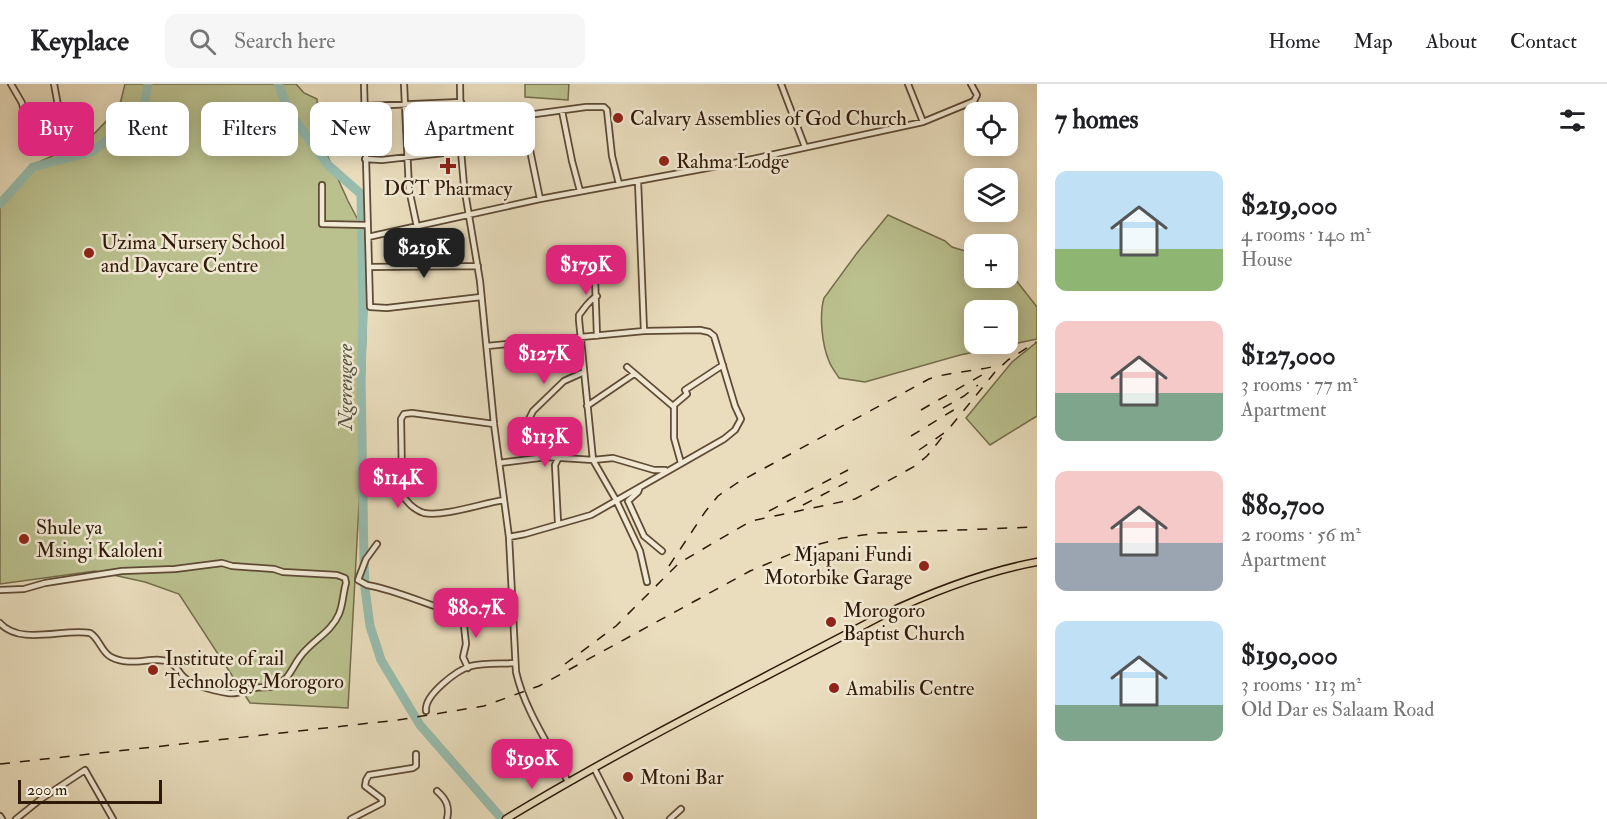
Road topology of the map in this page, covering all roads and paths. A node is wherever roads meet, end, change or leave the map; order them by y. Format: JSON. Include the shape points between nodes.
{"nodes":[{"id":1,"x":11,"y":84,"type":"edge"},
{"id":2,"x":54,"y":84,"type":"edge"},
{"id":3,"x":364,"y":84,"type":"edge"},
{"id":4,"x":404,"y":84,"type":"edge"},
{"id":5,"x":460,"y":84,"type":"edge"},
{"id":6,"x":781,"y":84,"type":"edge"},
{"id":7,"x":908,"y":84,"type":"edge"},
{"id":8,"x":971,"y":84,"type":"edge"},
{"id":9,"x":21,"y":102,"type":"edge"},
{"id":10,"x":57,"y":102,"type":"edge"},
{"id":11,"x":365,"y":102,"type":"edge"},
{"id":12,"x":405,"y":102,"type":"edge"},
{"id":13,"x":461,"y":102,"type":"edge"},
{"id":14,"x":562,"y":111,"type":"junction"},
{"id":15,"x":535,"y":114,"type":"edge"},
{"id":16,"x":923,"y":122,"type":"junction"},
{"id":17,"x":805,"y":147,"type":"junction"},
{"id":18,"x":364,"y":156,"type":"edge"},
{"id":19,"x":423,"y":156,"type":"edge"},
{"id":20,"x":462,"y":156,"type":"edge"},
{"id":21,"x":531,"y":156,"type":"edge"},
{"id":22,"x":408,"y":158,"type":"junction"},
{"id":23,"x":364,"y":159,"type":"junction"},
{"id":24,"x":638,"y":181,"type":"junction"},
{"id":25,"x":619,"y":184,"type":"junction"},
{"id":26,"x":322,"y":185,"type":"dead end"},
{"id":27,"x":580,"y":191,"type":"junction"},
{"id":28,"x":540,"y":199,"type":"junction"},
{"id":29,"x":469,"y":215,"type":"junction"},
{"id":30,"x":367,"y":225,"type":"junction"},
{"id":31,"x":417,"y":227,"type":"junction"},
{"id":32,"x":368,"y":237,"type":"junction"},
{"id":33,"x":598,"y":258,"type":"dead end"},
{"id":34,"x":478,"y":266,"type":"junction"},
{"id":35,"x":369,"y":267,"type":"junction"},
{"id":36,"x":597,"y":296,"type":"junction"},
{"id":37,"x":481,"y":297,"type":"junction"},
{"id":38,"x":644,"y":331,"type":"junction"},
{"id":39,"x":597,"y":336,"type":"junction"},
{"id":40,"x":580,"y":337,"type":"junction"},
{"id":41,"x":487,"y":346,"type":"junction"},
{"id":42,"x":723,"y":365,"type":"junction"},
{"id":43,"x":627,"y":367,"type":"dead end"},
{"id":44,"x":584,"y":372,"type":"junction"},
{"id":45,"x":634,"y":374,"type":"junction"},
{"id":46,"x":587,"y":406,"type":"junction"},
{"id":47,"x":674,"y":407,"type":"junction"},
{"id":48,"x":528,"y":421,"type":"dead end"},
{"id":49,"x":494,"y":424,"type":"junction"},
{"id":50,"x":558,"y":459,"type":"junction"},
{"id":51,"x":593,"y":460,"type":"junction"},
{"id":52,"x":499,"y":463,"type":"junction"},
{"id":53,"x":681,"y":463,"type":"junction"},
{"id":54,"x":668,"y":470,"type":"junction"},
{"id":55,"x":627,"y":498,"type":"junction"},
{"id":56,"x":616,"y":500,"type":"junction"},
{"id":57,"x":504,"y":501,"type":"junction"},
{"id":58,"x":558,"y":523,"type":"junction"},
{"id":59,"x":644,"y":536,"type":"junction"},
{"id":60,"x":509,"y":537,"type":"junction"},
{"id":61,"x":633,"y":537,"type":"junction"},
{"id":62,"x":377,"y":544,"type":"dead end"},
{"id":63,"x":662,"y":551,"type":"dead end"},
{"id":64,"x":1037,"y":562,"type":"edge"},
{"id":65,"x":344,"y":577,"type":"junction"},
{"id":66,"x":358,"y":580,"type":"junction"},
{"id":67,"x":647,"y":582,"type":"dead end"},
{"id":68,"x":0,"y":590,"type":"edge"},
{"id":69,"x":463,"y":616,"type":"junction"},
{"id":70,"x":513,"y":620,"type":"junction"},
{"id":71,"x":0,"y":623,"type":"edge"},
{"id":72,"x":515,"y":663,"type":"junction"},
{"id":73,"x":468,"y":668,"type":"junction"},
{"id":74,"x":426,"y":711,"type":"dead end"},
{"id":75,"x":416,"y":754,"type":"dead end"},
{"id":76,"x":594,"y":768,"type":"junction"},
{"id":77,"x":568,"y":782,"type":"junction"},
{"id":78,"x":436,"y":791,"type":"dead end"},
{"id":79,"x":681,"y":810,"type":"dead end"},
{"id":80,"x":507,"y":818,"type":"edge"},
{"id":81,"x":16,"y":819,"type":"edge"},
{"id":82,"x":113,"y":819,"type":"edge"},
{"id":83,"x":351,"y":819,"type":"edge"},
{"id":84,"x":447,"y":819,"type":"edge"},
{"id":85,"x":620,"y":819,"type":"edge"},
{"id":86,"x":670,"y":819,"type":"edge"}],
"edges":[{"from":1,"to":9,"type":"street"},
{"from":2,"to":10,"type":"street"},
{"from":3,"to":11,"type":"street"},
{"from":4,"to":12,"type":"street"},
{"from":5,"to":13,"type":"street"},
{"from":6,"to":17,"type":"street"},
{"from":7,"to":16,"type":"street"},
{"from":8,"to":16,"type":"street","via":[[977,95],[974,101]]},
{"from":14,"to":15,"type":"street"},
{"from":14,"to":25,"type":"street","via":[[606,108]]},
{"from":14,"to":27,"type":"street"},
{"from":16,"to":17,"type":"street"},
{"from":17,"to":24,"type":"street"},
{"from":18,"to":23,"type":"street"},
{"from":19,"to":22,"type":"street"},
{"from":20,"to":29,"type":"street"},
{"from":21,"to":28,"type":"street"},
{"from":22,"to":23,"type":"street"},
{"from":22,"to":31,"type":"street"},
{"from":23,"to":30,"type":"street"},
{"from":24,"to":25,"type":"street"},
{"from":24,"to":38,"type":"street"},
{"from":25,"to":27,"type":"street"},
{"from":26,"to":30,"type":"street","via":[[322,224]]},
{"from":27,"to":28,"type":"street"},
{"from":28,"to":29,"type":"street"},
{"from":29,"to":31,"type":"street"},
{"from":29,"to":34,"type":"street"},
{"from":30,"to":32,"type":"street"},
{"from":31,"to":32,"type":"street"},
{"from":32,"to":35,"type":"street"},
{"from":33,"to":36,"type":"street"},
{"from":34,"to":35,"type":"street"},
{"from":34,"to":37,"type":"street"},
{"from":35,"to":37,"type":"street","via":[[369,304],[374,308]]},
{"from":36,"to":39,"type":"street"},
{"from":36,"to":40,"type":"street","via":[[579,315]]},
{"from":37,"to":41,"type":"street"},
{"from":38,"to":39,"type":"street"},
{"from":38,"to":42,"type":"street","via":[[709,332],[714,336]]},
{"from":39,"to":40,"type":"street"},
{"from":40,"to":41,"type":"street"},
{"from":40,"to":44,"type":"street"},
{"from":41,"to":49,"type":"street"},
{"from":42,"to":47,"type":"street","via":[[685,390],[687,394]]},
{"from":42,"to":53,"type":"street","via":[[741,421],[729,436]]},
{"from":43,"to":45,"type":"street"},
{"from":44,"to":46,"type":"street"},
{"from":44,"to":48,"type":"street","via":[[564,381]]},
{"from":45,"to":46,"type":"street"},
{"from":45,"to":47,"type":"street"},
{"from":46,"to":51,"type":"street"},
{"from":47,"to":53,"type":"street"},
{"from":49,"to":52,"type":"street"},
{"from":49,"to":57,"type":"street","via":[[404,414],[400,492],[412,507],[427,513]]},
{"from":50,"to":51,"type":"street"},
{"from":50,"to":52,"type":"street","via":[[555,456]]},
{"from":50,"to":58,"type":"street"},
{"from":51,"to":54,"type":"street","via":[[615,458],[654,470]]},
{"from":51,"to":56,"type":"street"},
{"from":52,"to":57,"type":"street"},
{"from":53,"to":54,"type":"street"},
{"from":54,"to":55,"type":"street"},
{"from":55,"to":56,"type":"street"},
{"from":55,"to":59,"type":"street"},
{"from":56,"to":58,"type":"street","via":[[591,514]]},
{"from":56,"to":61,"type":"street"},
{"from":57,"to":60,"type":"street"},
{"from":58,"to":60,"type":"street"},
{"from":59,"to":61,"type":"street"},
{"from":59,"to":63,"type":"street"},
{"from":60,"to":70,"type":"street"},
{"from":61,"to":67,"type":"street"},
{"from":62,"to":66,"type":"street"},
{"from":64,"to":76,"type":"main road","via":[[917,599]]},
{"from":65,"to":66,"type":"street"},
{"from":65,"to":68,"type":"street","via":[[222,563],[122,571]]},
{"from":65,"to":71,"type":"street","via":[[346,584],[336,620],[323,637],[307,648],[285,680],[239,693],[190,681],[162,660],[131,662],[111,657],[90,633],[22,634]]},
{"from":66,"to":69,"type":"street"},
{"from":69,"to":70,"type":"street"},
{"from":69,"to":73,"type":"street","via":[[463,657]]},
{"from":70,"to":72,"type":"street"},
{"from":72,"to":73,"type":"street"},
{"from":72,"to":77,"type":"street","via":[[519,687]]},
{"from":73,"to":74,"type":"street","via":[[431,694]]},
{"from":75,"to":83,"type":"street","via":[[413,768],[369,775],[365,786],[378,794],[382,803]]},
{"from":76,"to":77,"type":"main road"},
{"from":76,"to":85,"type":"street"},
{"from":77,"to":80,"type":"main road"},
{"from":78,"to":84,"type":"street","via":[[449,808]]},
{"from":79,"to":86,"type":"street"},
{"from":81,"to":82,"type":"street","via":[[85,770]]}]}
